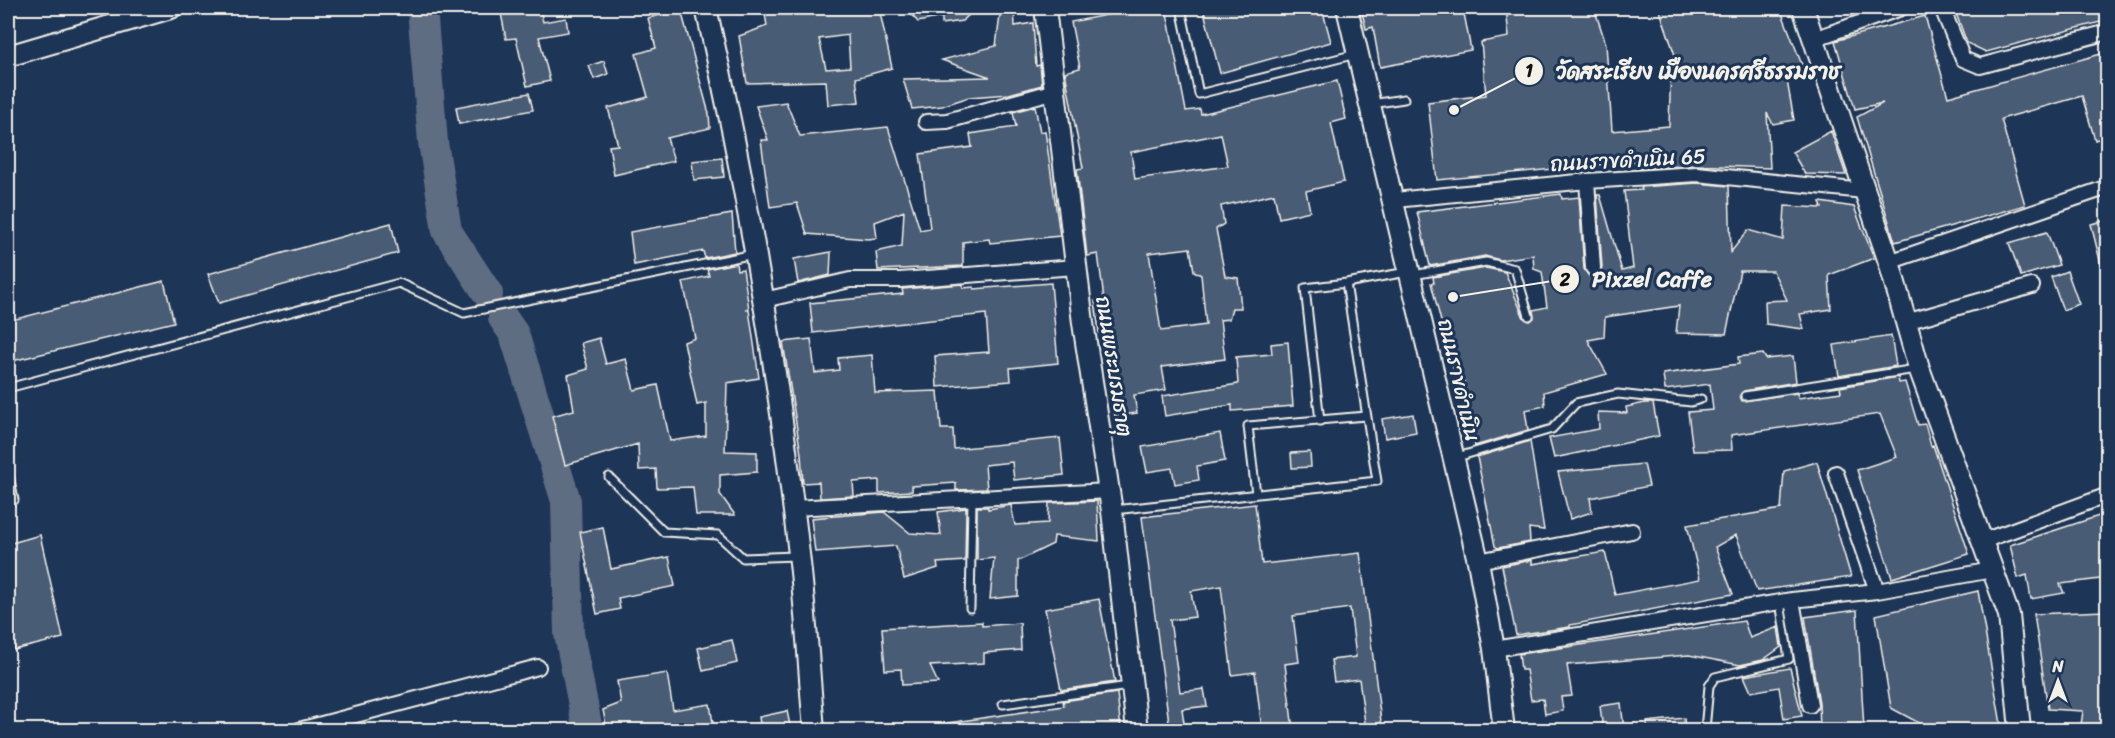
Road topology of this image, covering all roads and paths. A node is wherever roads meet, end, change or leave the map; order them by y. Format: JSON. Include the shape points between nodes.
{"nodes":[{"id":1,"x":171,"y":8,"type":"edge"},
{"id":2,"x":706,"y":8,"type":"edge"},
{"id":3,"x":1045,"y":8,"type":"edge"},
{"id":4,"x":1181,"y":8,"type":"edge"},
{"id":5,"x":1347,"y":8,"type":"edge"},
{"id":6,"x":1803,"y":8,"type":"edge"},
{"id":7,"x":1901,"y":8,"type":"edge"},
{"id":8,"x":1942,"y":8,"type":"edge"},
{"id":9,"x":2108,"y":32,"type":"edge"},
{"id":10,"x":1814,"y":39,"type":"junction"},
{"id":11,"x":1359,"y":53,"type":"junction"},
{"id":12,"x":8,"y":56,"type":"edge"},
{"id":13,"x":1055,"y":91,"type":"junction"},
{"id":14,"x":1404,"y":99,"type":"dead end"},
{"id":15,"x":1371,"y":104,"type":"junction"},
{"id":16,"x":926,"y":122,"type":"dead end"},
{"id":17,"x":1587,"y":181,"type":"junction"},
{"id":18,"x":2108,"y":187,"type":"edge"},
{"id":19,"x":1863,"y":191,"type":"junction"},
{"id":20,"x":1395,"y":200,"type":"junction"},
{"id":21,"x":756,"y":254,"type":"junction"},
{"id":22,"x":1889,"y":262,"type":"junction"},
{"id":23,"x":1076,"y":267,"type":"junction"},
{"id":24,"x":1593,"y":268,"type":"dead end"},
{"id":25,"x":1410,"y":274,"type":"junction"},
{"id":26,"x":1346,"y":283,"type":"junction"},
{"id":27,"x":2032,"y":286,"type":"dead end"},
{"id":28,"x":764,"y":300,"type":"junction"},
{"id":29,"x":1528,"y":316,"type":"dead end"},
{"id":30,"x":1906,"y":322,"type":"junction"},
{"id":31,"x":1919,"y":368,"type":"junction"},
{"id":32,"x":8,"y":388,"type":"edge"},
{"id":33,"x":1745,"y":396,"type":"dead end"},
{"id":34,"x":1701,"y":399,"type":"dead end"},
{"id":35,"x":1366,"y":416,"type":"junction"},
{"id":36,"x":1320,"y":421,"type":"junction"},
{"id":37,"x":1452,"y":459,"type":"junction"},
{"id":38,"x":8,"y":470,"type":"edge"},
{"id":39,"x":1836,"y":473,"type":"dead end"},
{"id":40,"x":609,"y":477,"type":"dead end"},
{"id":41,"x":1109,"y":491,"type":"junction"},
{"id":42,"x":1256,"y":494,"type":"junction"},
{"id":43,"x":2108,"y":495,"type":"edge"},
{"id":44,"x":972,"y":498,"type":"junction"},
{"id":45,"x":14,"y":500,"type":"dead end"},
{"id":46,"x":793,"y":508,"type":"junction"},
{"id":47,"x":1112,"y":511,"type":"junction"},
{"id":48,"x":1632,"y":531,"type":"dead end"},
{"id":49,"x":1983,"y":541,"type":"junction"},
{"id":50,"x":799,"y":555,"type":"junction"},
{"id":51,"x":1478,"y":561,"type":"junction"},
{"id":52,"x":1992,"y":570,"type":"junction"},
{"id":53,"x":1877,"y":591,"type":"junction"},
{"id":54,"x":1786,"y":601,"type":"junction"},
{"id":55,"x":970,"y":608,"type":"dead end"},
{"id":56,"x":1494,"y":649,"type":"junction"},
{"id":57,"x":538,"y":667,"type":"dead end"},
{"id":58,"x":1132,"y":686,"type":"junction"},
{"id":59,"x":1002,"y":704,"type":"dead end"},
{"id":60,"x":1810,"y":705,"type":"dead end"},
{"id":61,"x":299,"y":730,"type":"edge"},
{"id":62,"x":814,"y":730,"type":"edge"},
{"id":63,"x":1137,"y":730,"type":"edge"},
{"id":64,"x":1504,"y":730,"type":"edge"},
{"id":65,"x":1705,"y":730,"type":"edge"},
{"id":66,"x":2020,"y":730,"type":"edge"}],
"edges":[{"from":1,"to":12,"type":"street"},
{"from":2,"to":21,"type":"street"},
{"from":3,"to":13,"type":"street","name":"ถนนพระบรมธาตุ"},
{"from":4,"to":11,"type":"lane","via":[[1199,94]]},
{"from":5,"to":11,"type":"street","name":"ถนนราขดำเนิน"},
{"from":6,"to":10,"type":"street"},
{"from":7,"to":10,"type":"street"},
{"from":8,"to":9,"type":"street","via":[[1963,59],[1980,66]]},
{"from":10,"to":19,"type":"street"},
{"from":11,"to":15,"type":"street","name":"ถนนราขดำเนิน"},
{"from":13,"to":16,"type":"street","via":[[947,121]]},
{"from":13,"to":23,"type":"street","name":"ถนนพระบรมธาตุ"},
{"from":14,"to":15,"type":"lane"},
{"from":15,"to":20,"type":"street","name":"ถนนราขดำเนิน"},
{"from":17,"to":19,"type":"street","name":"ถนนราขดำเนิน 65","via":[[1697,174]]},
{"from":17,"to":20,"type":"street","name":"ถนนราขดำเนิน 65"},
{"from":17,"to":24,"type":"street"},
{"from":18,"to":22,"type":"street"},
{"from":19,"to":22,"type":"street"},
{"from":20,"to":25,"type":"street","name":"ถนนราขดำเนิน"},
{"from":21,"to":28,"type":"street"},
{"from":21,"to":32,"type":"lane","via":[[464,313],[399,283]]},
{"from":22,"to":30,"type":"street"},
{"from":23,"to":28,"type":"street","via":[[850,280]]},
{"from":23,"to":41,"type":"street","name":"ถนนพระบรมธาตุ"},
{"from":25,"to":26,"type":"lane"},
{"from":25,"to":29,"type":"lane","via":[[1486,262],[1515,269]]},
{"from":25,"to":37,"type":"street","name":"ถนนราขดำเนิน"},
{"from":26,"to":35,"type":"lane"},
{"from":26,"to":36,"type":"lane","via":[[1305,288]]},
{"from":27,"to":30,"type":"street"},
{"from":28,"to":46,"type":"street"},
{"from":30,"to":31,"type":"street"},
{"from":31,"to":33,"type":"lane"},
{"from":31,"to":49,"type":"street"},
{"from":34,"to":37,"type":"lane","via":[[1691,402],[1618,394],[1575,403],[1552,429]]},
{"from":35,"to":36,"type":"lane"},
{"from":35,"to":42,"type":"lane","via":[[1377,481]]},
{"from":36,"to":42,"type":"lane","via":[[1248,426]]},
{"from":37,"to":51,"type":"street","name":"ถนนราขดำเนิน"},
{"from":38,"to":45,"type":"lane"},
{"from":39,"to":53,"type":"street"},
{"from":40,"to":50,"type":"lane","via":[[663,532],[717,535],[743,558]]},
{"from":41,"to":44,"type":"street"},
{"from":41,"to":47,"type":"street","name":"ถนนพระบรมธาตุ"},
{"from":42,"to":47,"type":"lane"},
{"from":43,"to":49,"type":"street"},
{"from":44,"to":46,"type":"street"},
{"from":44,"to":55,"type":"lane"},
{"from":46,"to":50,"type":"street"},
{"from":47,"to":58,"type":"street","name":"ถนนพระบรมธาตุ"},
{"from":48,"to":51,"type":"street"},
{"from":49,"to":52,"type":"street"},
{"from":50,"to":62,"type":"street"},
{"from":51,"to":56,"type":"street","name":"ถนนราขดำเนิน"},
{"from":52,"to":53,"type":"street"},
{"from":52,"to":66,"type":"street","via":[[2009,615]]},
{"from":53,"to":54,"type":"street"},
{"from":54,"to":56,"type":"street"},
{"from":54,"to":60,"type":"street"},
{"from":54,"to":65,"type":"lane","via":[[1789,659],[1714,677],[1709,686]]},
{"from":56,"to":64,"type":"street","name":"ถนนราขดำเนิน"},
{"from":57,"to":61,"type":"street"},
{"from":58,"to":59,"type":"lane"},
{"from":58,"to":63,"type":"street","name":"ถนนพระบรมธาตุ"}]}
